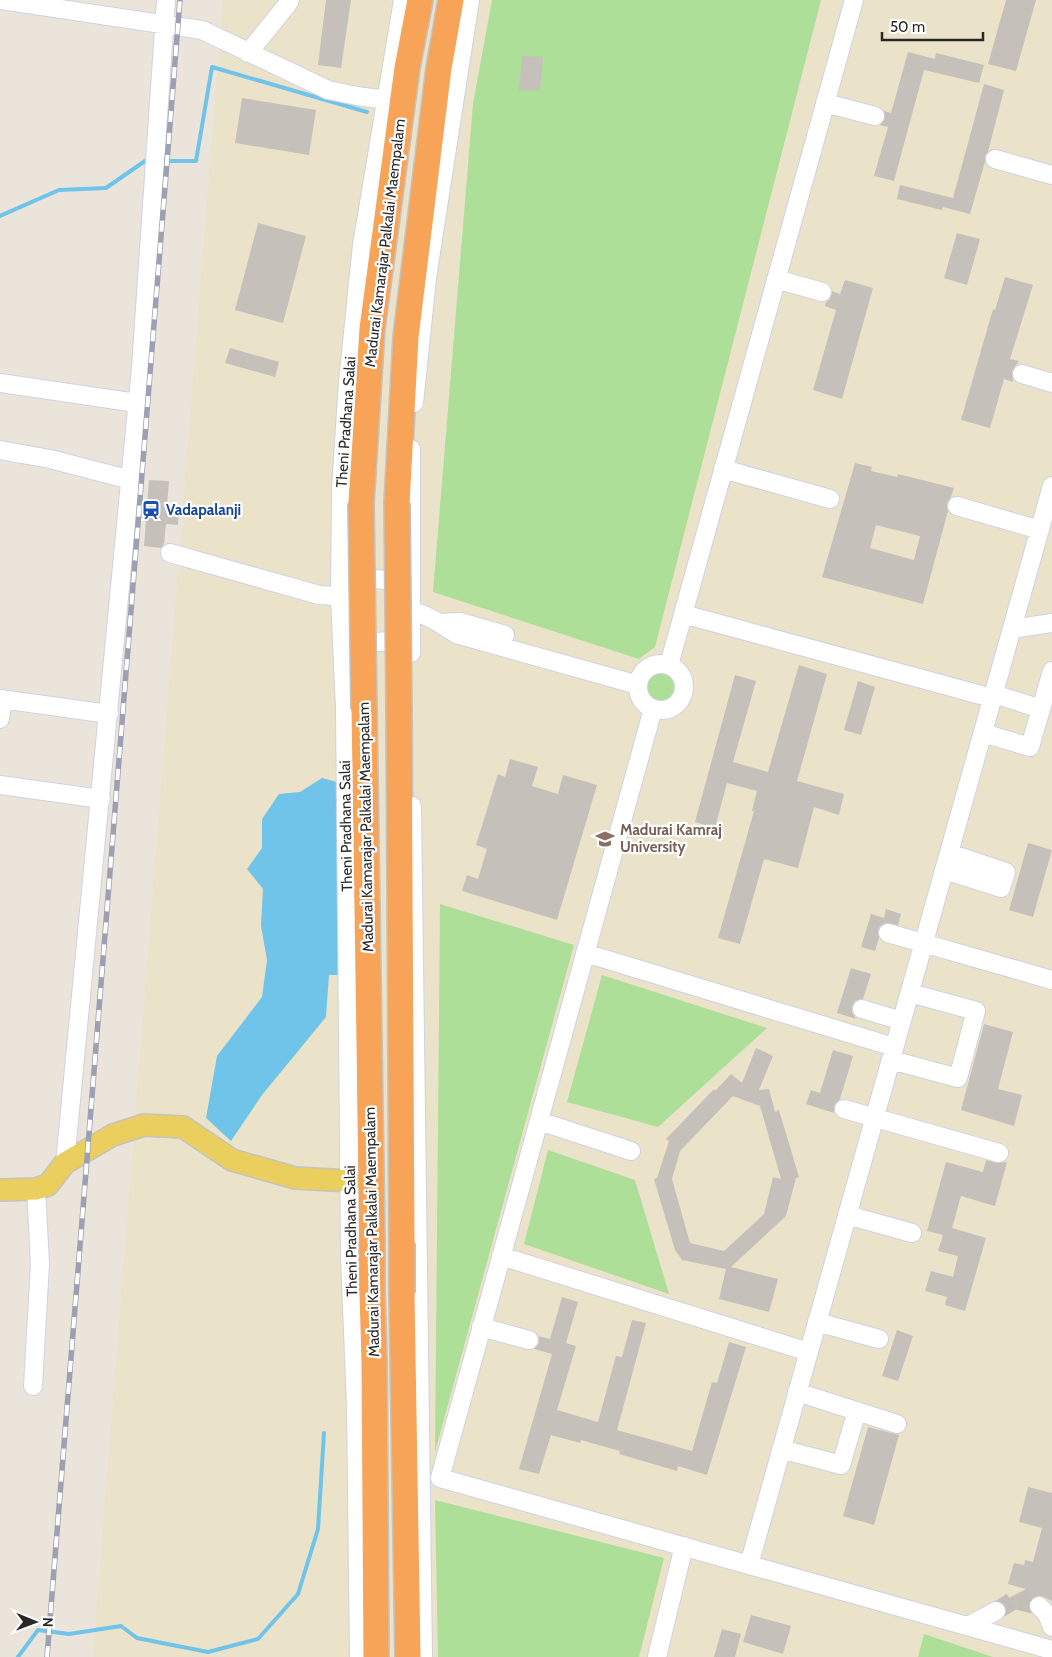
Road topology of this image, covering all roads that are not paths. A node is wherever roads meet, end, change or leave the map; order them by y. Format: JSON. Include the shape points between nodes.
{"nodes":[{"id":1,"x":0,"y":0,"type":"edge"},
{"id":2,"x":166,"y":0,"type":"edge"},
{"id":3,"x":290,"y":0,"type":"edge"},
{"id":4,"x":403,"y":0,"type":"edge"},
{"id":5,"x":420,"y":0,"type":"edge"},
{"id":6,"x":451,"y":0,"type":"edge"},
{"id":7,"x":470,"y":0,"type":"edge"},
{"id":8,"x":854,"y":0,"type":"edge"},
{"id":9,"x":164,"y":25,"type":"junction"},
{"id":10,"x":248,"y":53,"type":"junction"},
{"id":11,"x":386,"y":100,"type":"junction"},
{"id":12,"x":825,"y":103,"type":"junction"},
{"id":13,"x":875,"y":116,"type":"dead end"},
{"id":14,"x":995,"y":159,"type":"dead end"},
{"id":15,"x":1052,"y":175,"type":"edge"},
{"id":16,"x":776,"y":279,"type":"junction"},
{"id":17,"x":822,"y":292,"type":"dead end"},
{"id":18,"x":1022,"y":374,"type":"dead end"},
{"id":19,"x":0,"y":383,"type":"edge"},
{"id":20,"x":1052,"y":383,"type":"edge"},
{"id":21,"x":138,"y":403,"type":"junction"},
{"id":22,"x":0,"y":450,"type":"edge"},
{"id":23,"x":723,"y":468,"type":"junction"},
{"id":24,"x":130,"y":480,"type":"junction"},
{"id":25,"x":1052,"y":486,"type":"edge"},
{"id":26,"x":830,"y":499,"type":"dead end"},
{"id":27,"x":957,"y":506,"type":"dead end"},
{"id":28,"x":1040,"y":530,"type":"junction"},
{"id":29,"x":170,"y":553,"type":"dead end"},
{"id":30,"x":349,"y":595,"type":"junction"},
{"id":31,"x":403,"y":610,"type":"junction"},
{"id":32,"x":683,"y":614,"type":"junction"},
{"id":33,"x":1052,"y":623,"type":"edge"},
{"id":34,"x":354,"y":628,"type":"junction"},
{"id":35,"x":1012,"y":628,"type":"junction"},
{"id":36,"x":343,"y":650,"type":"junction"},
{"id":37,"x":669,"y":665,"type":"junction"},
{"id":38,"x":1052,"y":670,"type":"edge"},
{"id":39,"x":640,"y":680,"type":"junction"},
{"id":40,"x":993,"y":696,"type":"junction"},
{"id":41,"x":1,"y":699,"type":"edge"},
{"id":42,"x":653,"y":709,"type":"junction"},
{"id":43,"x":1041,"y":709,"type":"junction"},
{"id":44,"x":109,"y":714,"type":"junction"},
{"id":45,"x":0,"y":719,"type":"edge"},
{"id":46,"x":983,"y":733,"type":"junction"},
{"id":47,"x":0,"y":785,"type":"edge"},
{"id":48,"x":101,"y":799,"type":"junction"},
{"id":49,"x":888,"y":933,"type":"dead end"},
{"id":50,"x":924,"y":942,"type":"junction"},
{"id":51,"x":585,"y":953,"type":"junction"},
{"id":52,"x":1052,"y":980,"type":"edge"},
{"id":53,"x":910,"y":993,"type":"junction"},
{"id":54,"x":862,"y":1009,"type":"dead end"},
{"id":55,"x":902,"y":1021,"type":"junction"},
{"id":56,"x":893,"y":1054,"type":"junction"},
{"id":57,"x":844,"y":1109,"type":"dead end"},
{"id":58,"x":875,"y":1117,"type":"junction"},
{"id":59,"x":539,"y":1120,"type":"junction"},
{"id":60,"x":630,"y":1151,"type":"dead end"},
{"id":61,"x":999,"y":1153,"type":"dead end"},
{"id":62,"x":66,"y":1163,"type":"junction"},
{"id":63,"x":350,"y":1181,"type":"junction"},
{"id":64,"x":36,"y":1189,"type":"junction"},
{"id":65,"x":0,"y":1190,"type":"edge"},
{"id":66,"x":847,"y":1215,"type":"junction"},
{"id":67,"x":912,"y":1233,"type":"dead end"},
{"id":68,"x":501,"y":1256,"type":"junction"},
{"id":69,"x":351,"y":1269,"type":"junction"},
{"id":70,"x":417,"y":1269,"type":"junction"},
{"id":71,"x":817,"y":1322,"type":"junction"},
{"id":72,"x":481,"y":1327,"type":"junction"},
{"id":73,"x":529,"y":1340,"type":"dead end"},
{"id":74,"x":879,"y":1340,"type":"dead end"},
{"id":75,"x":809,"y":1352,"type":"junction"},
{"id":76,"x":33,"y":1386,"type":"dead end"},
{"id":77,"x":797,"y":1392,"type":"junction"},
{"id":78,"x":857,"y":1411,"type":"junction"},
{"id":79,"x":897,"y":1424,"type":"dead end"},
{"id":80,"x":782,"y":1449,"type":"junction"},
{"id":81,"x":684,"y":1546,"type":"junction"},
{"id":82,"x":749,"y":1565,"type":"junction"},
{"id":83,"x":1039,"y":1606,"type":"tunnel mouth"},
{"id":84,"x":996,"y":1611,"type":"tunnel mouth"},
{"id":85,"x":968,"y":1626,"type":"junction"},
{"id":86,"x":1052,"y":1627,"type":"edge"},
{"id":87,"x":1051,"y":1646,"type":"edge"},
{"id":88,"x":359,"y":1657,"type":"edge"},
{"id":89,"x":376,"y":1657,"type":"edge"},
{"id":90,"x":408,"y":1657,"type":"edge"},
{"id":91,"x":423,"y":1657,"type":"edge"},
{"id":92,"x":657,"y":1657,"type":"edge"}],
"edges":[{"from":1,"to":9,"type":"street"},
{"from":2,"to":9,"type":"street"},
{"from":3,"to":10,"type":"street"},
{"from":4,"to":11,"type":"street","name":"Theni Pradhana Salai"},
{"from":5,"to":89,"type":"highway","name":"Madurai Kamarajar Palkalai Maempalam","bridge":true,"via":[[407,68],[372,329],[361,503]]},
{"from":6,"to":90,"type":"highway","name":"Madurai Kamarajar Palkalai Maempalam","bridge":true,"via":[[439,68],[406,337],[397,503],[402,1293]]},
{"from":7,"to":31,"type":"street","via":[[427,278],[411,428],[411,570]]},
{"from":8,"to":12,"type":"street"},
{"from":9,"to":10,"type":"street","via":[[202,30]]},
{"from":9,"to":21,"type":"street"},
{"from":10,"to":11,"type":"street","via":[[328,90]]},
{"from":11,"to":30,"type":"street","name":"Theni Pradhana Salai","via":[[362,245],[348,382],[341,572]]},
{"from":12,"to":13,"type":"street"},
{"from":12,"to":16,"type":"street"},
{"from":14,"to":15,"type":"street"},
{"from":16,"to":17,"type":"street"},
{"from":16,"to":23,"type":"street"},
{"from":18,"to":20,"type":"street"},
{"from":19,"to":21,"type":"street"},
{"from":21,"to":24,"type":"street"},
{"from":22,"to":24,"type":"street"},
{"from":23,"to":26,"type":"street"},
{"from":23,"to":32,"type":"street"},
{"from":24,"to":44,"type":"street"},
{"from":25,"to":28,"type":"street"},
{"from":27,"to":28,"type":"street"},
{"from":28,"to":35,"type":"street"},
{"from":29,"to":30,"type":"street","via":[[319,595]]},
{"from":30,"to":31,"type":"street","via":[[362,582],[382,579],[392,583]]},
{"from":30,"to":34,"type":"street"},
{"from":30,"to":36,"type":"street","name":"Theni Pradhana Salai"},
{"from":31,"to":34,"type":"street","via":[[393,638],[383,642],[362,640]]},
{"from":31,"to":39,"type":"street","via":[[439,623],[456,634]]},
{"from":31,"to":70,"type":"street","via":[[411,646]]},
{"from":32,"to":37,"type":"street"},
{"from":32,"to":40,"type":"street"},
{"from":33,"to":35,"type":"street"},
{"from":34,"to":36,"type":"street"},
{"from":35,"to":40,"type":"street"},
{"from":36,"to":63,"type":"street","name":"Theni Pradhana Salai"},
{"from":37,"to":39,"type":"street","via":[[654,665],[644,670]]},
{"from":37,"to":42,"type":"street","via":[[682,676],[684,692],[680,702],[671,708]]},
{"from":38,"to":43,"type":"street"},
{"from":39,"to":42,"type":"street","via":[[638,690],[642,701]]},
{"from":40,"to":43,"type":"street"},
{"from":40,"to":46,"type":"street"},
{"from":41,"to":44,"type":"street"},
{"from":41,"to":45,"type":"street"},
{"from":42,"to":51,"type":"street"},
{"from":43,"to":46,"type":"street","via":[[1030,747]]},
{"from":44,"to":48,"type":"street"},
{"from":46,"to":50,"type":"street"},
{"from":47,"to":48,"type":"street"},
{"from":48,"to":62,"type":"street"},
{"from":49,"to":50,"type":"street"},
{"from":50,"to":52,"type":"street"},
{"from":50,"to":53,"type":"street"},
{"from":51,"to":56,"type":"street"},
{"from":51,"to":59,"type":"street"},
{"from":53,"to":55,"type":"street"},
{"from":53,"to":56,"type":"street","via":[[976,1011],[958,1078]]},
{"from":54,"to":55,"type":"street"},
{"from":55,"to":56,"type":"street"},
{"from":56,"to":58,"type":"street"},
{"from":57,"to":58,"type":"street"},
{"from":58,"to":61,"type":"street"},
{"from":58,"to":66,"type":"street"},
{"from":59,"to":60,"type":"street"},
{"from":59,"to":68,"type":"street"},
{"from":62,"to":63,"type":"main road","via":[[113,1135],[144,1125],[183,1127],[232,1160],[295,1178]]},
{"from":62,"to":64,"type":"main road","via":[[48,1185]]},
{"from":63,"to":69,"type":"street","name":"Theni Pradhana Salai"},
{"from":64,"to":65,"type":"main road"},
{"from":64,"to":76,"type":"street","via":[[40,1264]]},
{"from":66,"to":67,"type":"street"},
{"from":66,"to":71,"type":"street"},
{"from":68,"to":72,"type":"street"},
{"from":68,"to":75,"type":"street"},
{"from":69,"to":70,"type":"street"},
{"from":69,"to":88,"type":"street","name":"Theni Pradhana Salai"},
{"from":70,"to":91,"type":"street"},
{"from":71,"to":74,"type":"street"},
{"from":71,"to":75,"type":"street"},
{"from":72,"to":73,"type":"street"},
{"from":72,"to":81,"type":"street","via":[[440,1478]]},
{"from":75,"to":77,"type":"street"},
{"from":77,"to":78,"type":"street"},
{"from":77,"to":80,"type":"street"},
{"from":78,"to":79,"type":"street"},
{"from":78,"to":80,"type":"street","via":[[841,1465]]},
{"from":80,"to":82,"type":"street"},
{"from":81,"to":82,"type":"street"},
{"from":81,"to":92,"type":"street"},
{"from":82,"to":85,"type":"street"},
{"from":83,"to":86,"type":"street","via":[[1047,1614]]},
{"from":84,"to":85,"type":"street"},
{"from":85,"to":87,"type":"street"}]}
